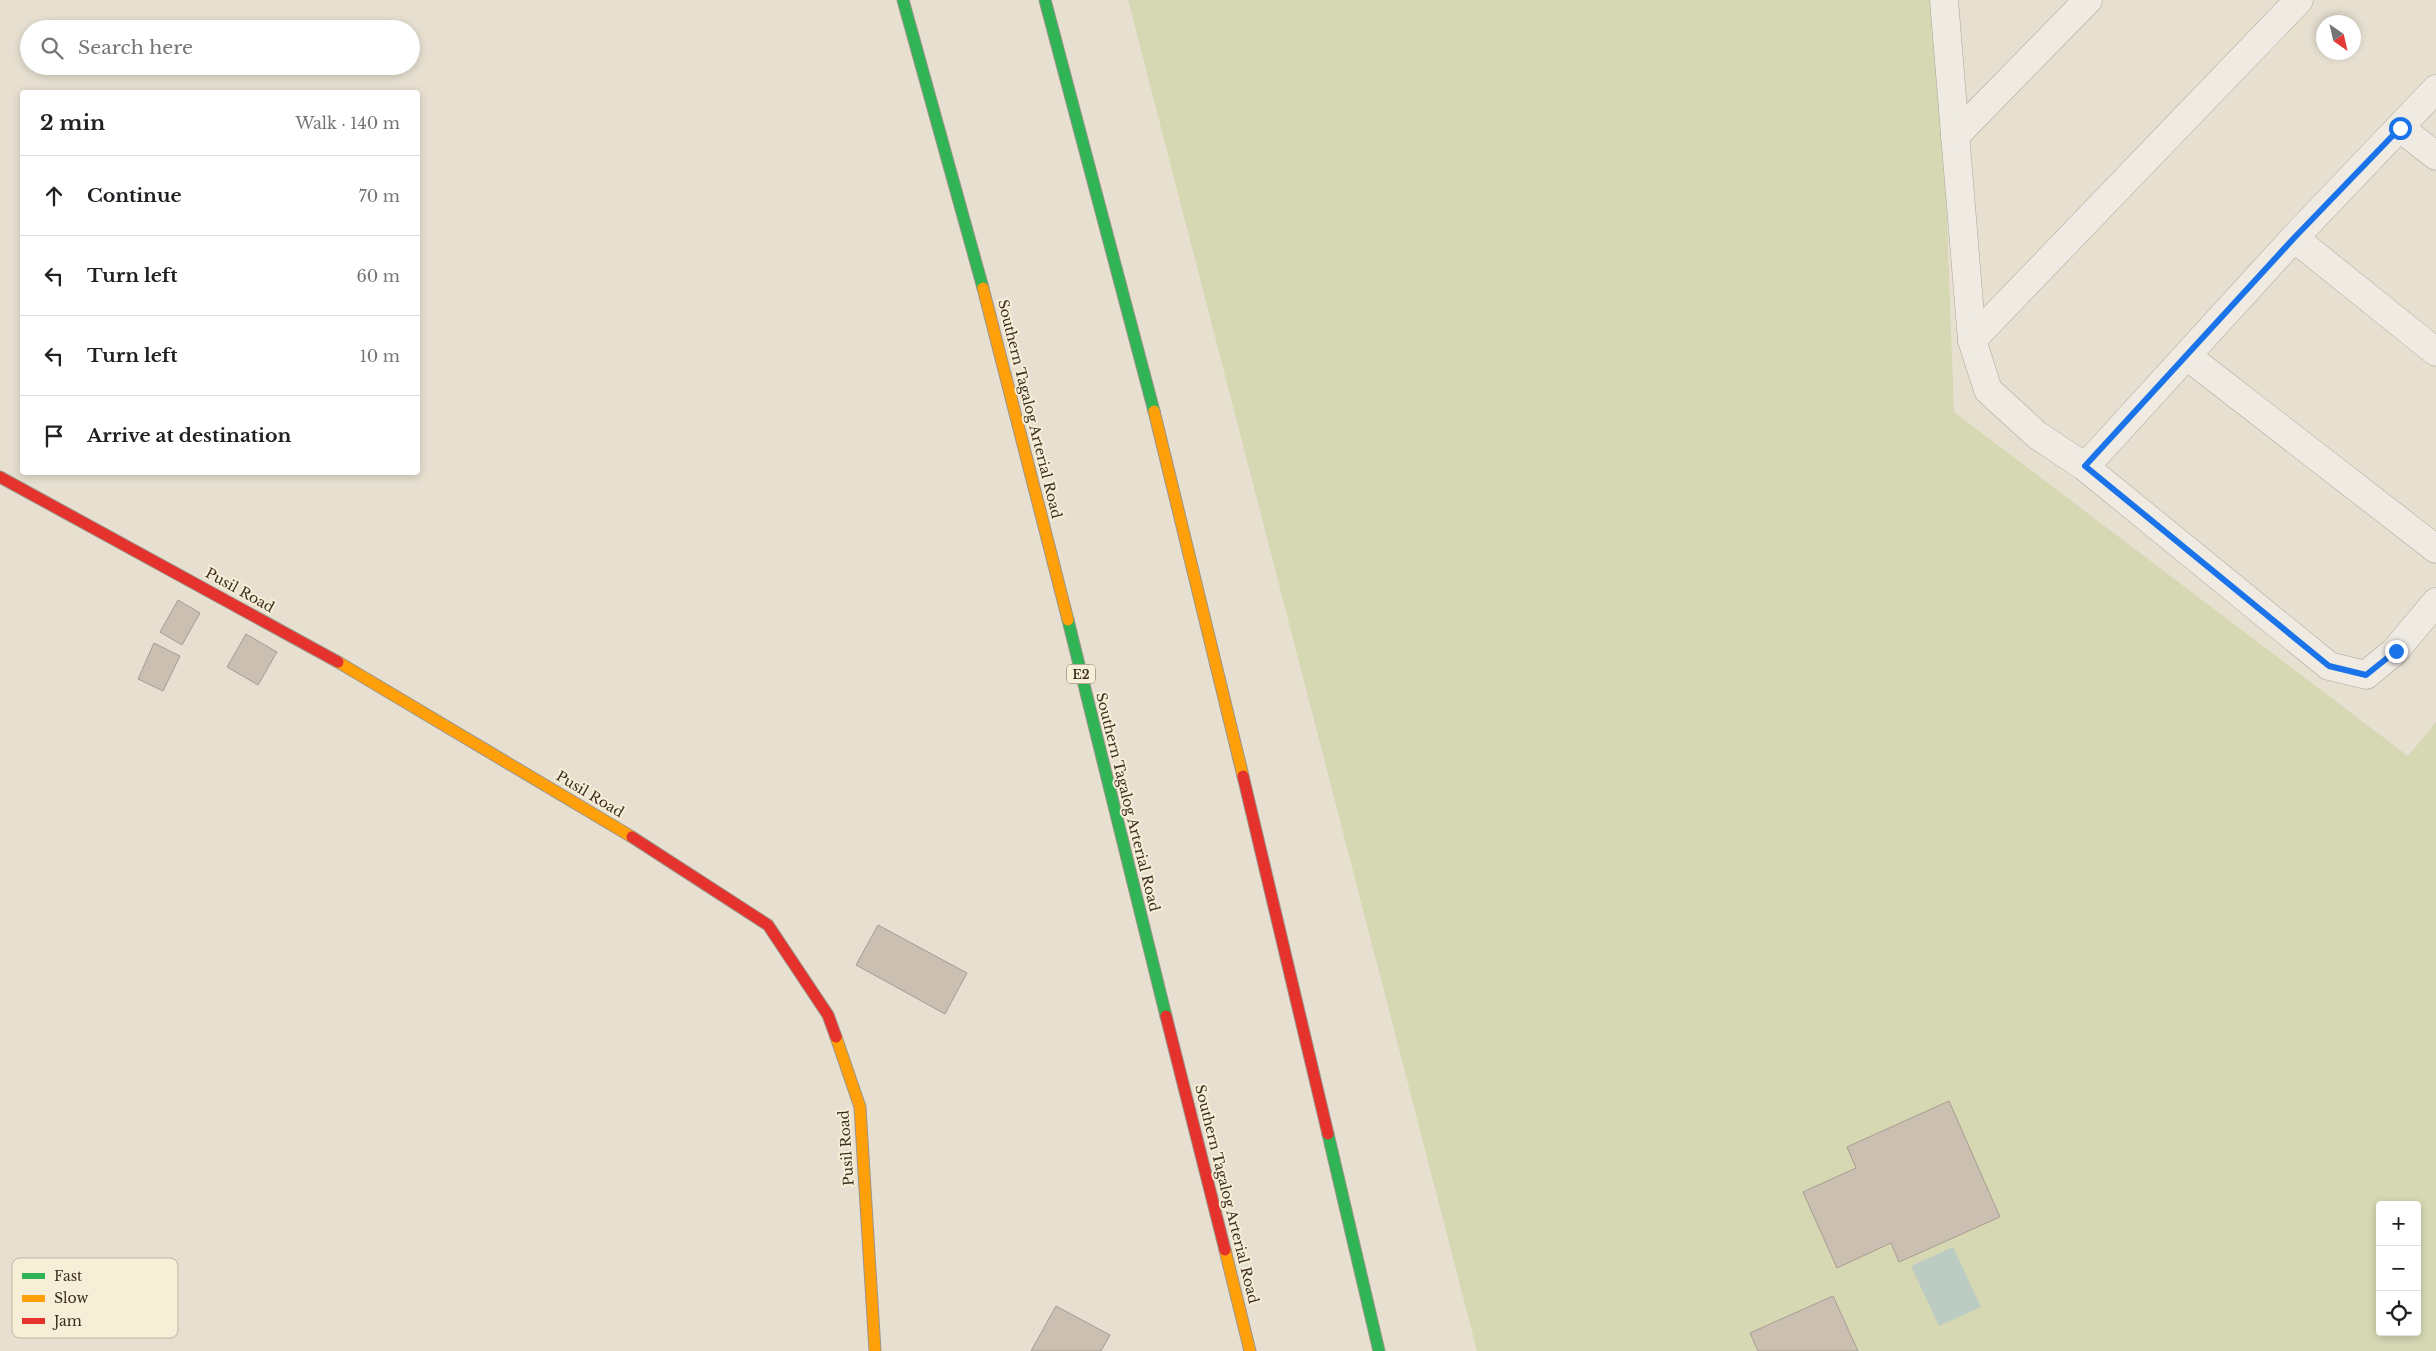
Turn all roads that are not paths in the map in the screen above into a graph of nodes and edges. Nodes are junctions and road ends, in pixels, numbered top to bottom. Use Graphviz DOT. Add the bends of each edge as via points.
graph roads {
  1 [pos="902,0"];
  2 [pos="1045,0"];
  3 [pos="1944,0"];
  4 [pos="2088,0"];
  5 [pos="2299,0"];
  6 [pos="2436,89"];
  7 [pos="2400,128"];
  8 [pos="1955,136"];
  9 [pos="2436,156"];
  10 [pos="2294,238"];
  11 [pos="1972,340"];
  12 [pos="2436,352"];
  13 [pos="2187,356"];
  14 [pos="2085,466"];
  15 [pos="0,477"];
  16 [pos="2436,549"];
  17 [pos="2436,602"];
  18 [pos="875,1351"];
  19 [pos="1250,1351"];
  20 [pos="1379,1351"];
  1 -- 19 [label="main road, Southern Tagalog Arterial Road / E2" via="1003,361"];
  2 -- 20 [label="main road" via="1155,410"];
  3 -- 8 [label="street"];
  4 -- 8 [label="street"];
  5 -- 11 [label="street"];
  6 -- 7 [label="street"];
  7 -- 9 [label="street"];
  7 -- 10 [label="street"];
  8 -- 11 [label="street"];
  10 -- 12 [label="street"];
  10 -- 13 [label="street"];
  11 -- 14 [label="street" via="1988,390 2038,435"];
  13 -- 14 [label="street"];
  13 -- 16 [label="street"];
  14 -- 17 [label="street" via="2329,666 2366,675 2396,651"];
  15 -- 18 [label="main road, Pusil Road" via="320,651 664,856 768,925 828,1015 860,1107"];
}
